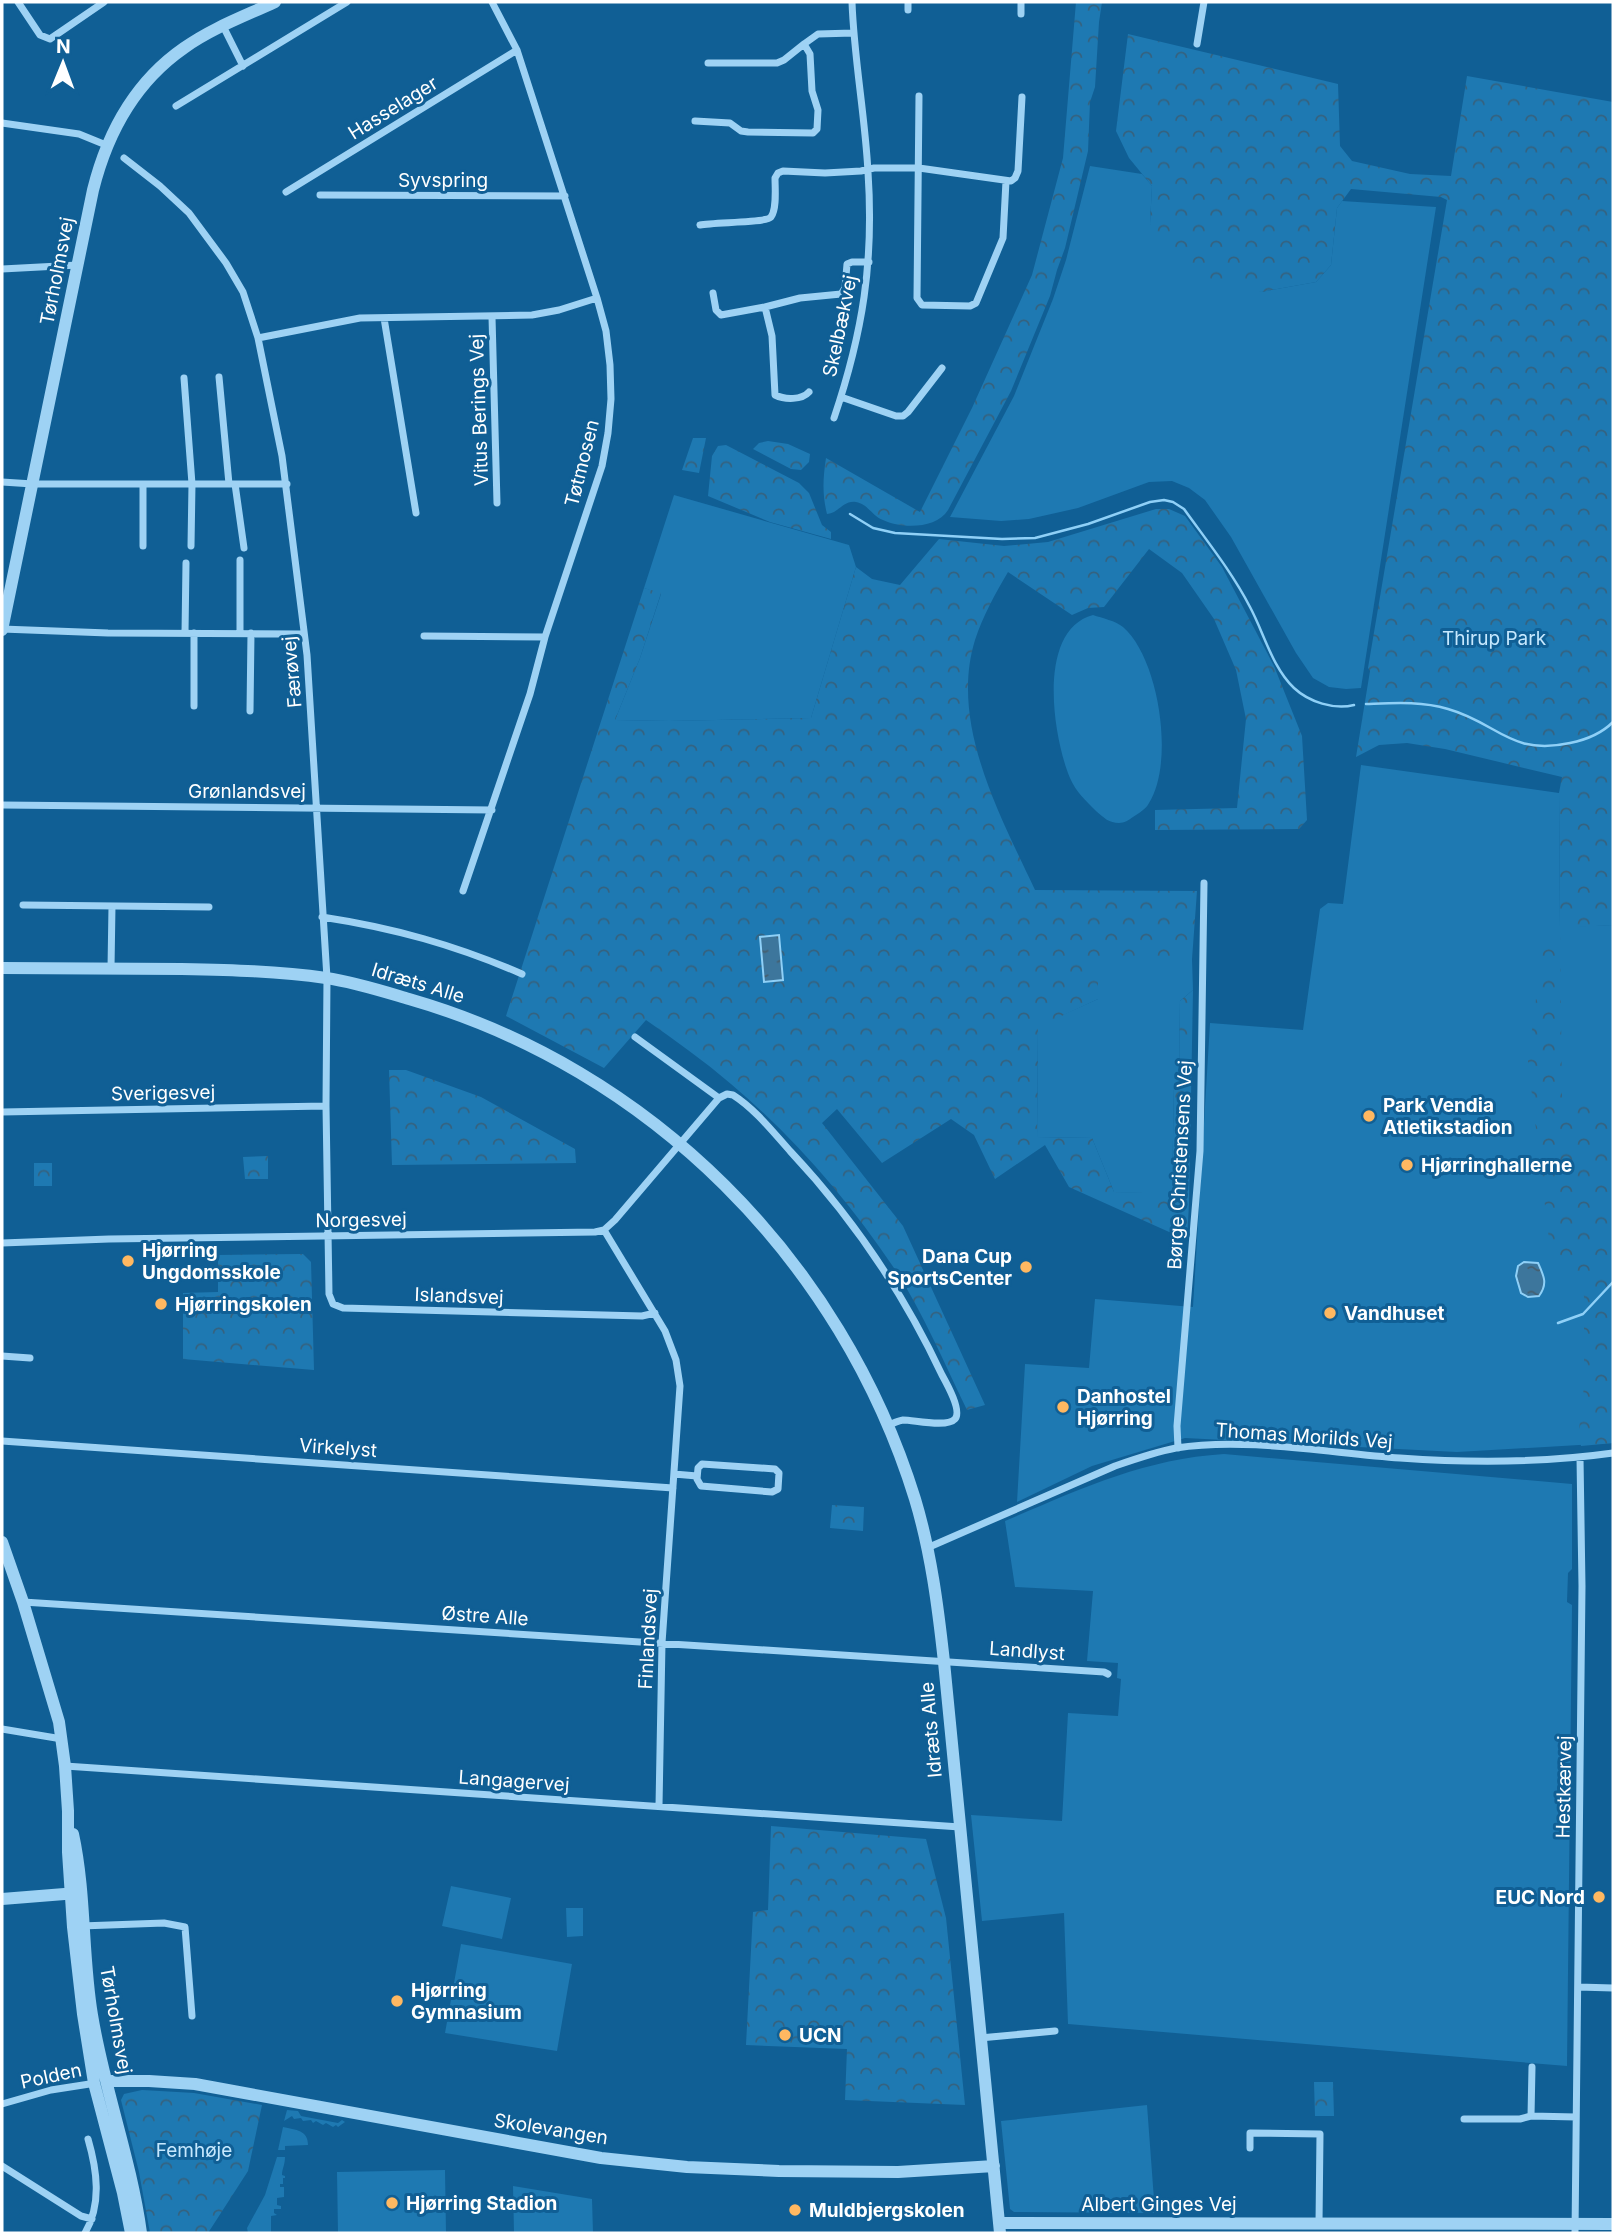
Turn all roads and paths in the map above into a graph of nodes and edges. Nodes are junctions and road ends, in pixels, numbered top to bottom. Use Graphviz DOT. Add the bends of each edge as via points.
graph roads {
  1 [pos="18,2"];
  2 [pos="104,2"];
  3 [pos="275,2"];
  4 [pos="347,2"];
  5 [pos="492,2"];
  6 [pos="852,2"];
  7 [pos="1020,2"];
  8 [pos="1204,2"];
  9 [pos="1021,14"];
  10 [pos="223,26"];
  11 [pos="853,33"];
  12 [pos="804,44"];
  13 [pos="1197,44"];
  14 [pos="517,50"];
  15 [pos="708,63"];
  16 [pos="243,66"];
  17 [pos="919,96"];
  18 [pos="1022,96"];
  19 [pos="176,106"];
  20 [pos="695,121"];
  21 [pos="2,123"];
  22 [pos="106,145"];
  23 [pos="124,158"];
  24 [pos="919,168"];
  25 [pos="868,169"];
  26 [pos="1006,181"];
  27 [pos="286,192"];
  28 [pos="320,195"];
  29 [pos="565,196"];
  30 [pos="700,225"];
  31 [pos="869,262"];
  32 [pos="78,265"];
  33 [pos="2,269"];
  34 [pos="713,293"];
  35 [pos="597,298"];
  36 [pos="765,307"];
  37 [pos="492,317"];
  38 [pos="384,318"];
  39 [pos="258,338"];
  40 [pos="942,368"];
  41 [pos="219,377"];
  42 [pos="184,378"];
  43 [pos="810,392"];
  44 [pos="841,397"];
  45 [pos="834,418"];
  46 [pos="2,482"];
  47 [pos="33,484"];
  48 [pos="143,484"];
  49 [pos="192,484"];
  50 [pos="232,484"];
  51 [pos="287,484"];
  52 [pos="497,503"];
  53 [pos="416,513"];
  54 [pos="143,546"];
  55 [pos="191,546"];
  56 [pos="244,548"];
  57 [pos="240,560"];
  58 [pos="186,563"];
  59 [pos="7,583"];
  60 [pos="2,630"];
  61 [pos="240,632"];
  62 [pos="185,633"];
  63 [pos="194,633"];
  64 [pos="251,633"];
  65 [pos="304,634"];
  66 [pos="424,636"];
  67 [pos="545,636"];
  68 [pos="194,706"];
  69 [pos="250,711"];
  70 [pos="2,805"];
  71 [pos="316,807"];
  72 [pos="492,810"];
  73 [pos="1204,883"];
  74 [pos="463,891"];
  75 [pos="23,905"];
  76 [pos="112,906"];
  77 [pos="209,907"];
  78 [pos="322,917"];
  79 [pos="2,968"];
  80 [pos="111,968"];
  81 [pos="522,974"];
  82 [pos="327,978"];
  83 [pos="635,1037"];
  84 [pos="719,1098"];
  85 [pos="326,1106"];
  86 [pos="2,1112"];
  87 [pos="680,1143"];
  88 [pos="604,1230"];
  89 [pos="328,1236"];
  90 [pos="2,1243"];
  91 [pos="655,1313"];
  92 [pos="2,1356"];
  93 [pos="30,1358"];
  94 [pos="888,1426"];
  95 [pos="2,1441"];
  96 [pos="1178,1448"];
  97 [pos="1613,1453"];
  98 [pos="1580,1458"];
  99 [pos="674,1474"];
  100 [pos="697,1476"];
  101 [pos="673,1488"];
  102 [pos="2,1542"];
  103 [pos="928,1548"];
  104 [pos="23,1602"];
  105 [pos="663,1643"];
  106 [pos="944,1662"];
  107 [pos="1108,1674"];
  108 [pos="2,1729"];
  109 [pos="62,1739"];
  110 [pos="65,1766"];
  111 [pos="659,1806"];
  112 [pos="960,1827"];
  113 [pos="76,1893"];
  114 [pos="2,1899"];
  115 [pos="78,1927"];
  116 [pos="1578,1987"];
  117 [pos="1613,1988"];
  118 [pos="192,2016"];
  119 [pos="1055,2031"];
  120 [pos="980,2038"];
  121 [pos="1532,2067"];
  122 [pos="100,2082"];
  123 [pos="2,2104"];
  124 [pos="1531,2116"];
  125 [pos="1576,2117"];
  126 [pos="1464,2119"];
  127 [pos="88,2139"];
  128 [pos="1250,2148"];
  129 [pos="994,2165"];
  130 [pos="2,2166"];
  131 [pos="92,2220"];
  132 [pos="1319,2223"];
  133 [pos="1613,2224"];
  134 [pos="1000,2228"];
  135 [pos="1290,2228"];
  136 [pos="1575,2228"];
  137 [pos="85,2233"];
  138 [pos="131,2233"];
  139 [pos="141,2233"];
  1 -- 2 [label="street" via="40,35 50,39"];
  3 -- 10 [label="street, Tørholmsvej"];
  4 -- 16 [label="street"];
  5 -- 14 [label="street, Tøtmosen"];
  6 -- 11 [label="street, Skelbækvej"];
  7 -- 9 [label="street"];
  8 -- 13 [label="street"];
  10 -- 16 [label="street"];
  10 -- 22 [label="street, Tørholmsvej" via="183,48 159,68 131,102"];
  11 -- 12 [label="street" via="818,34"];
  11 -- 25 [label="street, Skelbækvej"];
  12 -- 15 [label="street" via="777,63"];
  12 -- 20 [label="street" via="811,58 816,132 748,132 730,123"];
  14 -- 27 [label="street, Hasselager"];
  14 -- 29 [label="street, Tøtmosen"];
  16 -- 19 [label="street"];
  17 -- 24 [label="street"];
  18 -- 26 [label="street" via="1018,171"];
  21 -- 22 [label="street" via="79,134"];
  22 -- 32 [label="street, Tørholmsvej"];
  23 -- 39 [label="street, Færøvej" via="189,213 208,237 243,292"];
  24 -- 25 [label="street"];
  24 -- 26 [label="street"];
  24 -- 26 [label="street" via="917,298 925,305 970,306 977,302 1003,238"];
  25 -- 30 [label="street" via="780,172 775,178 770,218"];
  25 -- 31 [label="street, Skelbækvej"];
  28 -- 29 [label="street, Syvspring"];
  29 -- 35 [label="street, Tøtmosen"];
  31 -- 36 [label="street, Skelbækvej" via="847,264 841,294"];
  31 -- 44 [label="street, Skelbækvej" via="858,337"];
  32 -- 33 [label="street"];
  32 -- 47 [label="street, Tørholmsvej"];
  34 -- 36 [label="street, Skelbækvej" via="721,315"];
  35 -- 37 [label="street" via="532,315"];
  35 -- 67 [label="street, Tøtmosen" via="610,365 608,433 602,466"];
  36 -- 43 [label="street, Skelbækvej" via="773,346 775,395 801,398"];
  37 -- 38 [label="street"];
  37 -- 52 [label="street, Vitus Berings Vej"];
  38 -- 39 [label="street" via="360,318"];
  38 -- 53 [label="street"];
  39 -- 51 [label="street, Færøvej"];
  40 -- 44 [label="street, Skelbækvej" via="903,416"];
  41 -- 50 [label="street"];
  42 -- 49 [label="street"];
  44 -- 45 [label="street, Skelbækvej"];
  46 -- 47 [label="street"];
  47 -- 48 [label="street"];
  47 -- 59 [label="street, Tørholmsvej"];
  48 -- 49 [label="street"];
  48 -- 54 [label="street"];
  49 -- 50 [label="street"];
  49 -- 55 [label="street"];
  50 -- 51 [label="street"];
  50 -- 56 [label="street"];
  51 -- 65 [label="street, Færøvej"];
  57 -- 61 [label="street"];
  58 -- 62 [label="street"];
  59 -- 60 [label="street, Tørholmsvej"];
  60 -- 62 [label="street"];
  61 -- 63 [label="street"];
  61 -- 64 [label="street"];
  62 -- 63 [label="street"];
  63 -- 68 [label="street"];
  64 -- 65 [label="street"];
  64 -- 69 [label="street"];
  65 -- 71 [label="street, Færøvej"];
  66 -- 67 [label="street"];
  67 -- 72 [label="street, Tøtmosen"];
  70 -- 71 [label="street, Grønlandsvej"];
  71 -- 72 [label="street, Grønlandsvej"];
  71 -- 78 [label="street, Færøvej"];
  72 -- 74 [label="street, Tøtmosen"];
  73 -- 96 [label="street, Børge Christensens Vej" via="1200,1151"];
  75 -- 76 [label="street"];
  76 -- 77 [label="street"];
  76 -- 80 [label="street"];
  78 -- 81 [label="street" via="444,943"];
  78 -- 82 [label="street, Færøvej"];
  79 -- 80 [label="street, Idræts Alle"];
  80 -- 82 [label="street, Idræts Alle" via="236,970"];
  82 -- 85 [label="street, Færøvej"];
  82 -- 87 [label="street, Idræts Alle" via="439,1007 494,1028 593,1080"];
  83 -- 84 [label="street"];
  84 -- 87 [label="street"];
  84 -- 94 [label="street" via="727,1094 739,1099 842,1208 926,1340 955,1403 956,1418 945,1423 901,1420"];
  85 -- 86 [label="street, Sverigesvej"];
  85 -- 89 [label="street, Færøvej"];
  87 -- 88 [label="street"];
  87 -- 94 [label="street, Idræts Alle" via="783,1248 862,1367"];
  88 -- 89 [label="street, Norgesvej"];
  88 -- 91 [label="street, Finlandsvej"];
  89 -- 90 [label="street, Norgesvej"];
  89 -- 91 [label="street, Islandsvej" via="329,1294 332,1304 343,1308"];
  91 -- 99 [label="street, Finlandsvej" via="676,1360 680,1386"];
  92 -- 93 [label="street"];
  94 -- 103 [label="street, Idræts Alle"];
  95 -- 101 [label="street, Virkelyst"];
  96 -- 98 [label="street, Thomas Morilds Vej" via="1263,1447 1466,1462"];
  96 -- 103 [label="street, Thomas Morilds Vej" via="1115,1466"];
  97 -- 98 [label="street, Thomas Morilds Vej"];
  98 -- 116 [label="street, Hestkærvej"];
  99 -- 100 [label="street"];
  99 -- 101 [label="street, Finlandsvej"];
  100 -- 100 [label="street" via="702,1464 772,1468 779,1473 778,1489 772,1492 704,1487 698,1485"];
  101 -- 105 [label="street, Finlandsvej"];
  102 -- 104 [label="street, Tørholmsvej"];
  103 -- 106 [label="street, Idræts Alle"];
  104 -- 105 [label="street, Østre Alle"];
  104 -- 109 [label="street, Tørholmsvej"];
  105 -- 106 [label="street, Østre Alle"];
  105 -- 111 [label="street, Finlandsvej"];
  106 -- 107 [label="street, Landlyst"];
  106 -- 112 [label="street, Idræts Alle"];
  108 -- 109 [label="street"];
  109 -- 110 [label="street, Tørholmsvej"];
  110 -- 111 [label="street, Langagervej"];
  110 -- 113 [label="street, Tørholmsvej" via="76,1852"];
  111 -- 112 [label="street, Langagervej"];
  112 -- 120 [label="street, Idræts Alle"];
  113 -- 114 [label="street"];
  113 -- 115 [label="street, Tørholmsvej"];
  115 -- 118 [label="street" via="164,1923 186,1927"];
  115 -- 122 [label="street, Tørholmsvej"];
  116 -- 117 [label="street"];
  116 -- 125 [label="street, Hestkærvej"];
  119 -- 120 [label="street"];
  120 -- 129 [label="street, Idræts Alle"];
  121 -- 124 [label="street"];
  122 -- 123 [label="street, Polden"];
  122 -- 129 [label="street, Skolevangen" via="195,2084 557,2151 687,2167 865,2172"];
  122 -- 138 [label="street, Tørholmsvej"];
  122 -- 139 [label="street, Tørholmsvej" via="128,2164"];
  124 -- 125 [label="street"];
  124 -- 126 [label="street"];
  125 -- 136 [label="street, Hestkærvej"];
  127 -- 131 [label="street" via="97,2201"];
  128 -- 132 [label="street" via="1250,2133 1320,2134"];
  129 -- 134 [label="street, Idræts Alle"];
  130 -- 131 [label="street"];
  131 -- 137 [label="street"];
  132 -- 135 [label="street, Albert Ginges Vej"];
  132 -- 136 [label="street, Albert Ginges Vej"];
  133 -- 136 [label="street, Albert Ginges Vej"];
  134 -- 135 [label="street, Albert Ginges Vej"];
}
